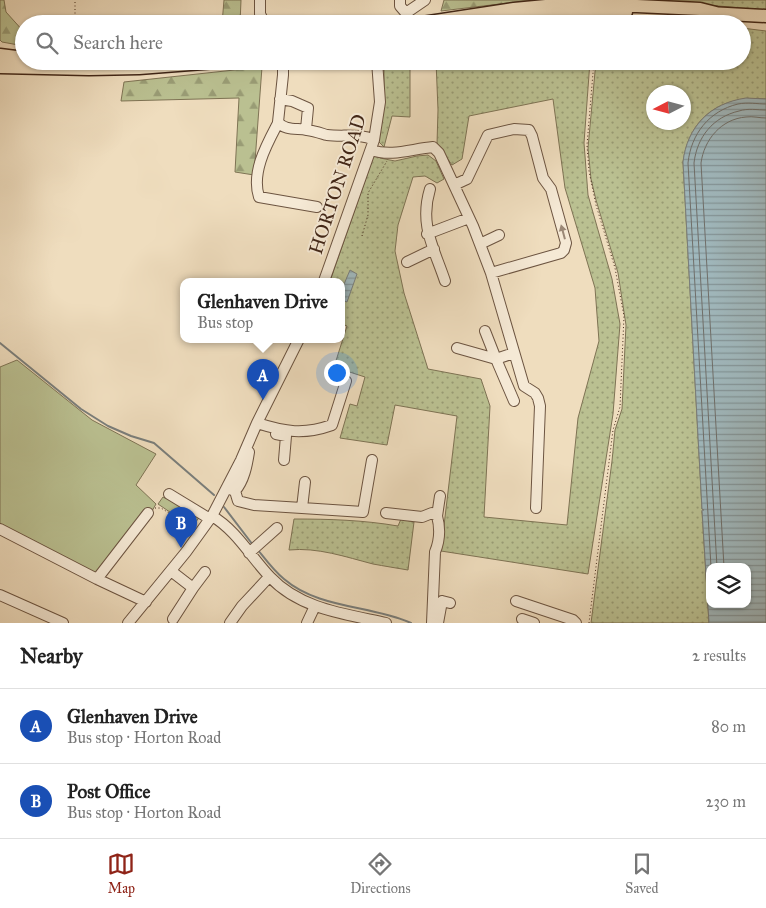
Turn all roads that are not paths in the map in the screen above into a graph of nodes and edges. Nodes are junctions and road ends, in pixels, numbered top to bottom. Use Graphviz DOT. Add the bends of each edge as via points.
graph roads {
  1 [pos="260,0"];
  2 [pos="400,0"];
  3 [pos="425,0"];
  4 [pos="514,4"];
  5 [pos="615,5"];
  6 [pos="260,15"];
  7 [pos="460,15"];
  8 [pos="549,15"];
  9 [pos="749,15"];
  10 [pos="751,15"];
  11 [pos="766,16"];
  12 [pos="0,55"];
  13 [pos="15,57"];
  14 [pos="0,67"];
  15 [pos="15,67"];
  16 [pos="282,70"];
  17 [pos="377,70"];
  18 [pos="280,99"];
  19 [pos="278,123"];
  20 [pos="306,129"];
  21 [pos="374,140"];
  22 [pos="370,150"];
  23 [pos="454,185"];
  24 [pos="430,189"];
  25 [pos="317,208"];
  26 [pos="469,218"];
  27 [pos="428,234"];
  28 [pos="499,235"];
  29 [pos="480,244"];
  30 [pos="434,249"];
  31 [pos="407,262"];
  32 [pos="491,273"];
  33 [pos="325,278"];
  34 [pos="445,281"];
  35 [pos="484,331"];
  36 [pos="296,343"];
  37 [pos="457,348"];
  38 [pos="514,353"];
  39 [pos="496,359"];
  40 [pos="346,381"];
  41 [pos="514,401"];
  42 [pos="256,426"];
  43 [pos="284,460"];
  44 [pos="372,460"];
  45 [pos="304,482"];
  46 [pos="231,490"];
  47 [pos="169,494"];
  48 [pos="440,496"];
  49 [pos="302,508"];
  50 [pos="536,508"];
  51 [pos="148,513"];
  52 [pos="386,513"];
  53 [pos="438,516"];
  54 [pos="211,517"];
  55 [pos="277,528"];
  56 [pos="0,529"];
  57 [pos="253,550"];
  58 [pos="171,571"];
  59 [pos="204,572"];
  60 [pos="269,577"];
  61 [pos="97,579"];
  62 [pos="193,588"];
  63 [pos="0,595"];
  64 [pos="516,601"];
  65 [pos="146,602"];
  66 [pos="450,603"];
  67 [pos="315,606"];
  68 [pos="173,619"];
  69 [pos="522,619"];
  70 [pos="63,623"];
  71 [pos="128,623"];
  72 [pos="230,623"];
  73 [pos="306,623"];
  74 [pos="386,623"];
  75 [pos="432,623"];
  76 [pos="438,623"];
  77 [pos="534,623"];
  78 [pos="576,623"];
  1 -- 6 [label="street"];
  2 -- 3 [label="street" via="400,6 406,13"];
  4 -- 5 [label="main road"];
  4 -- 7 [label="main road"];
  5 -- 8 [label="main road" via="602,14"];
  5 -- 9 [label="main road"];
  10 -- 11 [label="main road"];
  12 -- 13 [label="main road"];
  14 -- 15 [label="main road"];
  16 -- 18 [label="street"];
  17 -- 21 [label="street, HORTON ROAD" via="380,102"];
  18 -- 19 [label="street"];
  18 -- 20 [label="street" via="292,100 308,108"];
  19 -- 20 [label="street" via="292,129"];
  19 -- 25 [label="street" via="265,150 257,179 259,197"];
  20 -- 21 [label="street" via="327,135 364,136"];
  21 -- 22 [label="street, HORTON ROAD"];
  22 -- 23 [label="street" via="382,154 432,148 439,152"];
  22 -- 33 [label="street, HORTON ROAD"];
  23 -- 26 [label="street"];
  32 -- 23 [label="street, one-way" via="561,253 566,243 551,189 543,178 529,130 488,134 467,179"];
  24 -- 27 [label="street" via="426,202"];
  26 -- 27 [label="street"];
  26 -- 29 [label="street"];
  27 -- 30 [label="street"];
  28 -- 29 [label="street"];
  29 -- 32 [label="street"];
  30 -- 31 [label="street"];
  30 -- 34 [label="street"];
  32 -- 38 [label="street"];
  35 -- 39 [label="street"];
  36 -- 42 [label="street"];
  37 -- 39 [label="street"];
  38 -- 39 [label="street"];
  38 -- 50 [label="street" via="524,386 535,393 540,406"];
  39 -- 41 [label="street"];
  40 -- 42 [label="street" via="332,425 316,431 292,432"];
  42 -- 43 [label="street" via="286,436"];
  42 -- 46 [label="street"];
  44 -- 49 [label="street" via="363,512"];
  45 -- 49 [label="street"];
  46 -- 49 [label="street" via="238,501"];
  46 -- 54 [label="street"];
  47 -- 54 [label="street"];
  48 -- 53 [label="street"];
  51 -- 61 [label="street"];
  52 -- 53 [label="street" via="422,518 432,513"];
  53 -- 75 [label="street" via="440,526"];
  54 -- 57 [label="street" via="227,526"];
  54 -- 58 [label="street"];
  55 -- 57 [label="street"];
  56 -- 61 [label="street"];
  57 -- 60 [label="street"];
  58 -- 62 [label="street"];
  58 -- 65 [label="street"];
  59 -- 62 [label="street"];
  60 -- 67 [label="street"];
  60 -- 72 [label="street"];
  61 -- 65 [label="street"];
  62 -- 68 [label="street"];
  63 -- 70 [label="street"];
  64 -- 78 [label="street"];
  65 -- 71 [label="street"];
  66 -- 76 [label="street" via="442,601"];
  67 -- 73 [label="street"];
  67 -- 74 [label="street"];
  69 -- 77 [label="street"];
}
